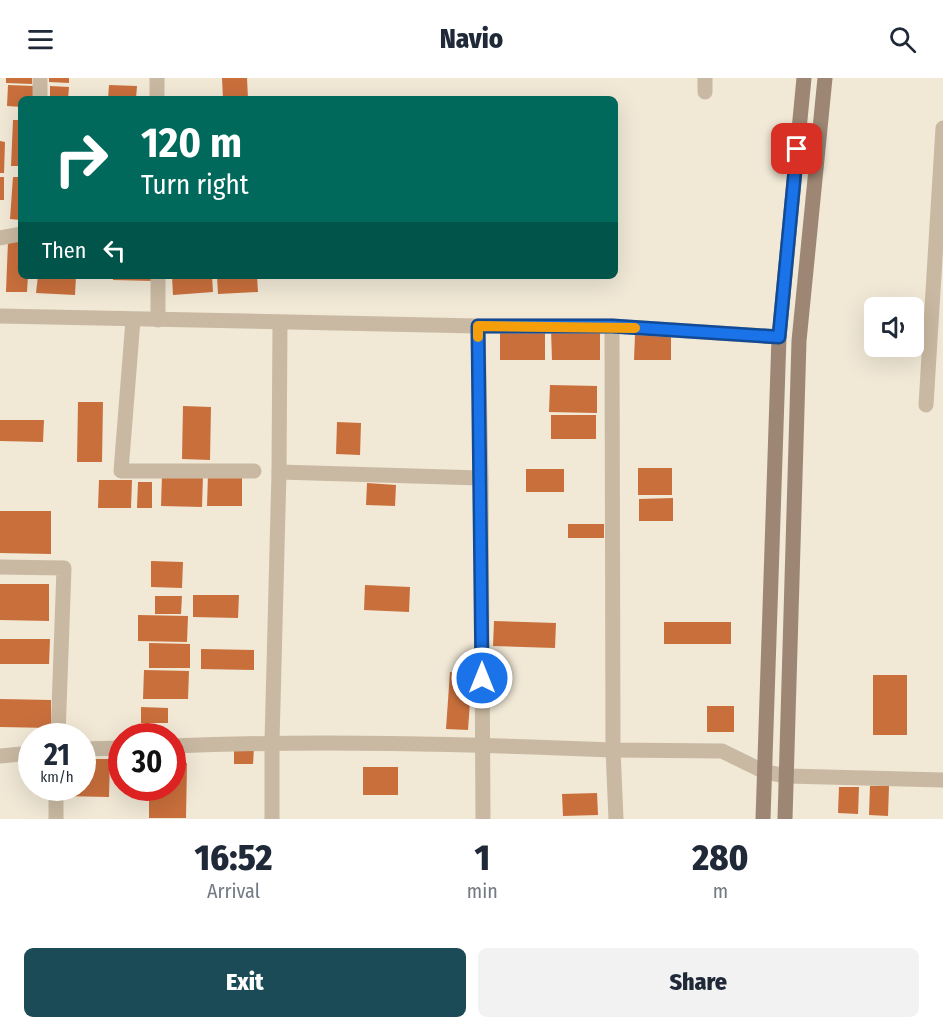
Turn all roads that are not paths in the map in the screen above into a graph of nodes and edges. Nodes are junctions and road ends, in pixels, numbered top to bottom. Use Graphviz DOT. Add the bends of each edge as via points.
graph roads {
  1 [pos="40,78"];
  2 [pos="157,78"];
  3 [pos="804,78"];
  4 [pos="825,78"];
  5 [pos="40,96"];
  6 [pos="157,96"];
  7 [pos="943,128"];
  8 [pos="18,235"];
  9 [pos="0,238"];
  10 [pos="158,279"];
  11 [pos="0,316"];
  12 [pos="133,320"];
  13 [pos="158,320"];
  14 [pos="280,323"];
  15 [pos="478,326"];
  16 [pos="612,326"];
  17 [pos="779,337"];
  18 [pos="926,405"];
  19 [pos="254,471"];
  20 [pos="279,472"];
  21 [pos="481,478"];
  22 [pos="0,567"];
  23 [pos="58,723"];
  24 [pos="272,742"];
  25 [pos="186,745"];
  26 [pos="482,745"];
  27 [pos="613,750"];
  28 [pos="18,754"];
  29 [pos="0,756"];
  30 [pos="765,772"];
  31 [pos="787,776"];
  32 [pos="943,780"];
  33 [pos="56,801"];
  34 [pos="56,819"];
  35 [pos="272,819"];
  36 [pos="483,819"];
  37 [pos="616,819"];
  38 [pos="763,819"];
  39 [pos="784,819"];
  1 -- 5 [label="street"];
  2 -- 6 [label="street"];
  3 -- 17 [label="street"];
  4 -- 31 [label="street" via="799,341"];
  7 -- 18 [label="street"];
  8 -- 9 [label="street"];
  10 -- 13 [label="street"];
  11 -- 12 [label="street"];
  12 -- 13 [label="street"];
  12 -- 19 [label="street" via="121,471"];
  13 -- 14 [label="street"];
  14 -- 15 [label="street"];
  14 -- 20 [label="street"];
  15 -- 16 [label="street"];
  15 -- 21 [label="street"];
  16 -- 17 [label="street"];
  16 -- 27 [label="street"];
  17 -- 30 [label="street"];
  20 -- 21 [label="street"];
  20 -- 24 [label="street"];
  21 -- 26 [label="street"];
  22 -- 23 [label="street" via="64,568"];
  24 -- 25 [label="street"];
  24 -- 26 [label="street"];
  24 -- 35 [label="street"];
  26 -- 27 [label="street"];
  26 -- 36 [label="street"];
  27 -- 30 [label="street" via="722,751"];
  27 -- 37 [label="street"];
  28 -- 29 [label="street"];
  30 -- 31 [label="street"];
  30 -- 38 [label="street"];
  31 -- 32 [label="street"];
  31 -- 39 [label="street"];
  33 -- 34 [label="street"];
}
